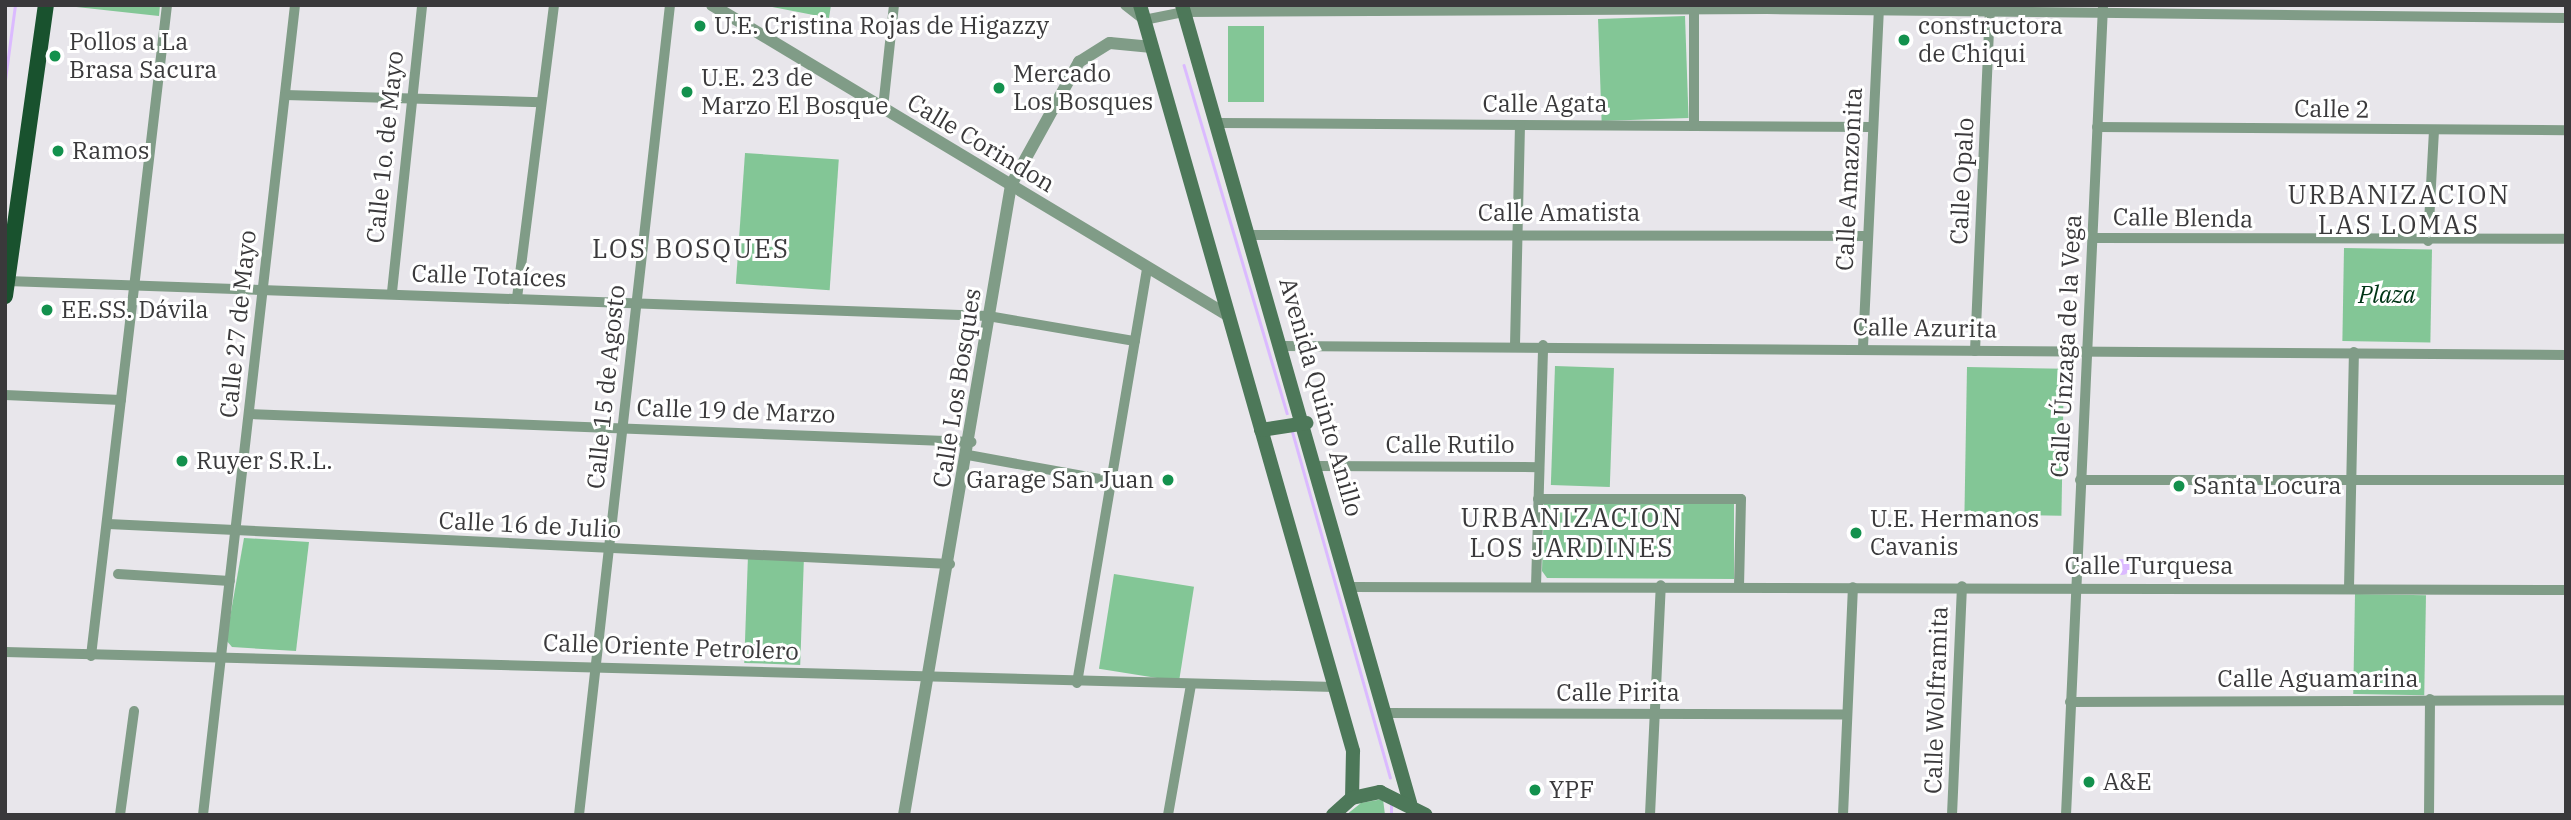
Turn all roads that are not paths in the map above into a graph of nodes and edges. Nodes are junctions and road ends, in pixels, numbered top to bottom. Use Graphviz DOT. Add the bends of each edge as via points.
graph roads {
  1 [pos="46,5"];
  2 [pos="167,5"];
  3 [pos="295,5"];
  4 [pos="422,5"];
  5 [pos="554,5"];
  6 [pos="670,5"];
  7 [pos="712,5"];
  8 [pos="894,5"];
  9 [pos="1125,5"];
  10 [pos="1140,5"];
  11 [pos="1767,7"];
  12 [pos="1521,8"];
  13 [pos="1183,9"];
  14 [pos="1695,9"];
  15 [pos="2103,10"];
  16 [pos="1879,12"];
  17 [pos="1990,13"];
  18 [pos="2566,18"];
  19 [pos="1144,20"];
  20 [pos="1152,47"];
  21 [pos="285,94"];
  22 [pos="410,98"];
  23 [pos="541,102"];
  24 [pos="883,108"];
  25 [pos="1217,123"];
  26 [pos="1520,125"];
  27 [pos="1694,125"];
  28 [pos="1872,127"];
  29 [pos="2097,127"];
  30 [pos="2566,130"];
  31 [pos="2434,131"];
  32 [pos="1011,185"];
  33 [pos="1521,234"];
  34 [pos="1250,235"];
  35 [pos="1868,236"];
  36 [pos="2093,237"];
  37 [pos="2566,239"];
  38 [pos="2428,241"];
  39 [pos="1147,267"];
  40 [pos="136,282"];
  41 [pos="263,287"];
  42 [pos="6,289"];
  43 [pos="392,292"];
  44 [pos="517,298"];
  45 [pos="636,303"];
  46 [pos="988,316"];
  47 [pos="1229,316"];
  48 [pos="1135,341"];
  49 [pos="1515,345"];
  50 [pos="1543,345"];
  51 [pos="1283,346"];
  52 [pos="1863,347"];
  53 [pos="2086,350"];
  54 [pos="1975,351"];
  55 [pos="2354,352"];
  56 [pos="2566,355"];
  57 [pos="5,395"];
  58 [pos="121,400"];
  59 [pos="248,414"];
  60 [pos="1306,423"];
  61 [pos="622,428"];
  62 [pos="1261,430"];
  63 [pos="969,449"];
  64 [pos="1318,466"];
  65 [pos="1539,467"];
  66 [pos="2080,480"];
  67 [pos="2351,480"];
  68 [pos="2566,480"];
  69 [pos="1111,481"];
  70 [pos="1538,499"];
  71 [pos="108,524"];
  72 [pos="235,531"];
  73 [pos="609,550"];
  74 [pos="950,564"];
  75 [pos="118,574"];
  76 [pos="230,581"];
  77 [pos="1739,584"];
  78 [pos="1661,585"];
  79 [pos="1536,586"];
  80 [pos="1962,586"];
  81 [pos="1353,587"];
  82 [pos="1853,587"];
  83 [pos="2074,587"];
  84 [pos="2349,588"];
  85 [pos="2566,590"];
  86 [pos="5,652"];
  87 [pos="91,656"];
  88 [pos="221,656"];
  89 [pos="596,664"];
  90 [pos="931,677"];
  91 [pos="1077,683"];
  92 [pos="1191,684"];
  93 [pos="1335,687"];
  94 [pos="2430,699"];
  95 [pos="2566,700"];
  96 [pos="2070,702"];
  97 [pos="134,711"];
  98 [pos="1388,713"];
  99 [pos="1654,714"];
  100 [pos="1847,715"];
  101 [pos="1352,798"];
  102 [pos="1410,803"];
  103 [pos="120,815"];
  104 [pos="203,815"];
  105 [pos="579,815"];
  106 [pos="904,815"];
  107 [pos="1168,815"];
  108 [pos="1333,815"];
  109 [pos="1426,815"];
  110 [pos="1650,815"];
  111 [pos="1843,815"];
  112 [pos="1952,815"];
  113 [pos="2066,815"];
  114 [pos="2429,815"];
  1 -- 42 [label="highway"];
  2 -- 40 [label="street"];
  3 -- 21 [label="street, Calle 27 de Mayo"];
  4 -- 22 [label="street, Calle 1o. de Mayo"];
  5 -- 23 [label="street"];
  6 -- 45 [label="street, Calle 15 de Agosto"];
  7 -- 24 [label="street, Calle Corindon"];
  8 -- 24 [label="street"];
  9 -- 19 [label="street"];
  10 -- 19 [label="main road"];
  11 -- 14 [label="street"];
  11 -- 16 [label="street"];
  12 -- 13 [label="street"];
  12 -- 14 [label="street"];
  13 -- 19 [label="street"];
  13 -- 25 [label="main road, Avenida Quinto Anillo"];
  14 -- 27 [label="street"];
  15 -- 17 [label="street"];
  15 -- 18 [label="street"];
  15 -- 29 [label="street, Calle Únzaga de la Vega"];
  16 -- 17 [label="street"];
  16 -- 28 [label="street, Calle Amazonita"];
  17 -- 54 [label="street, Calle Opalo"];
  19 -- 20 [label="main road"];
  20 -- 32 [label="street, Calle Los Bosques" via="1110,43 1079,62"];
  20 -- 47 [label="main road"];
  21 -- 22 [label="street"];
  21 -- 41 [label="street, Calle 27 de Mayo"];
  22 -- 23 [label="street"];
  22 -- 43 [label="street, Calle 1o. de Mayo"];
  23 -- 44 [label="street"];
  24 -- 32 [label="street, Calle Corindon"];
  25 -- 26 [label="street, Calle Agata"];
  25 -- 34 [label="main road, Avenida Quinto Anillo"];
  26 -- 27 [label="street, Calle Agata"];
  26 -- 33 [label="street"];
  27 -- 28 [label="street, Calle Agata"];
  28 -- 35 [label="street, Calle Amazonita"];
  29 -- 31 [label="street, Calle 2"];
  29 -- 36 [label="street, Calle Únzaga de la Vega"];
  30 -- 31 [label="street, Calle 2"];
  31 -- 38 [label="street"];
  32 -- 39 [label="street, Calle Corindon"];
  32 -- 46 [label="street, Calle Los Bosques"];
  33 -- 34 [label="street, Calle Amatista"];
  33 -- 35 [label="street, Calle Amatista"];
  33 -- 49 [label="street"];
  34 -- 51 [label="main road, Avenida Quinto Anillo"];
  35 -- 52 [label="street, Calle Amazonita"];
  36 -- 38 [label="street, Calle Blenda"];
  36 -- 53 [label="street, Calle Únzaga de la Vega"];
  37 -- 38 [label="street, Calle Blenda"];
  39 -- 47 [label="street, Calle Corindon"];
  39 -- 48 [label="street"];
  40 -- 41 [label="street, Calle Totaíces"];
  40 -- 42 [label="street, Calle Totaíces"];
  40 -- 58 [label="street"];
  41 -- 43 [label="street, Calle Totaíces"];
  41 -- 59 [label="street, Calle 27 de Mayo"];
  43 -- 44 [label="street, Calle Totaíces"];
  44 -- 45 [label="street, Calle Totaíces"];
  45 -- 46 [label="street, Calle Totaíces"];
  45 -- 61 [label="street, Calle 15 de Agosto"];
  46 -- 48 [label="street, Calle Totaíces"];
  46 -- 63 [label="street, Calle Los Bosques"];
  47 -- 62 [label="main road"];
  48 -- 69 [label="street"];
  49 -- 50 [label="street, Calle Azurita"];
  49 -- 51 [label="street, Calle Azurita"];
  50 -- 52 [label="street, Calle Azurita"];
  50 -- 65 [label="street"];
  51 -- 60 [label="main road, Avenida Quinto Anillo"];
  52 -- 54 [label="street, Calle Azurita"];
  53 -- 54 [label="street, Calle Azurita"];
  53 -- 55 [label="street, Calle Azurita"];
  53 -- 66 [label="street, Calle Únzaga de la Vega"];
  55 -- 56 [label="street, Calle Azurita"];
  55 -- 67 [label="street"];
  57 -- 58 [label="street"];
  58 -- 71 [label="street"];
  59 -- 61 [label="street, Calle 19 de Marzo"];
  59 -- 72 [label="street, Calle 27 de Mayo"];
  60 -- 62 [label="main road"];
  60 -- 64 [label="main road, Avenida Quinto Anillo"];
  61 -- 63 [label="street, Calle 19 de Marzo"];
  61 -- 73 [label="street, Calle 15 de Agosto"];
  62 -- 93 [label="main road"];
  63 -- 69 [label="street, Calle 19 de Marzo"];
  63 -- 74 [label="street, Calle Los Bosques"];
  64 -- 65 [label="street, Calle Rutilo"];
  64 -- 81 [label="main road, Avenida Quinto Anillo"];
  65 -- 70 [label="street"];
  66 -- 67 [label="street"];
  66 -- 83 [label="street, Calle Únzaga de la Vega"];
  67 -- 68 [label="street"];
  67 -- 84 [label="street"];
  69 -- 91 [label="street"];
  70 -- 77 [label="street" via="1741,499"];
  70 -- 79 [label="street"];
  71 -- 72 [label="street, Calle 16 de Julio"];
  71 -- 87 [label="street"];
  72 -- 73 [label="street, Calle 16 de Julio"];
  72 -- 76 [label="street, Calle 27 de Mayo"];
  73 -- 74 [label="street, Calle 16 de Julio"];
  73 -- 89 [label="street, Calle 15 de Agosto"];
  74 -- 90 [label="street, Calle Los Bosques"];
  75 -- 76 [label="street"];
  76 -- 88 [label="street, Calle 27 de Mayo"];
  77 -- 78 [label="street, Calle Turquesa"];
  77 -- 82 [label="street, Calle Turquesa"];
  78 -- 79 [label="street, Calle Turquesa"];
  78 -- 99 [label="street"];
  79 -- 81 [label="street, Calle Turquesa"];
  80 -- 82 [label="street, Calle Turquesa"];
  80 -- 83 [label="street, Calle Turquesa"];
  80 -- 112 [label="street, Calle Wolframita"];
  81 -- 98 [label="main road, Avenida Quinto Anillo"];
  82 -- 100 [label="street"];
  83 -- 84 [label="street, Calle Turquesa"];
  83 -- 96 [label="street, Calle Únzaga de la Vega"];
  84 -- 85 [label="street, Calle Turquesa"];
  86 -- 87 [label="street, Calle Oriente Petrolero"];
  87 -- 88 [label="street, Calle Oriente Petrolero"];
  88 -- 89 [label="street, Calle Oriente Petrolero"];
  88 -- 104 [label="street, Calle 27 de Mayo"];
  89 -- 90 [label="street, Calle Oriente Petrolero"];
  89 -- 105 [label="street, Calle 15 de Agosto"];
  90 -- 91 [label="street, Calle Oriente Petrolero"];
  90 -- 106 [label="street, Calle Los Bosques"];
  91 -- 92 [label="street, Calle Oriente Petrolero"];
  92 -- 93 [label="street, Calle Oriente Petrolero"];
  92 -- 107 [label="street"];
  93 -- 101 [label="main road" via="1357,773"];
  94 -- 95 [label="street, Calle Aguamarina"];
  94 -- 96 [label="street, Calle Aguamarina"];
  94 -- 114 [label="street"];
  96 -- 113 [label="street, Calle Únzaga de la Vega"];
  97 -- 103 [label="street"];
  98 -- 99 [label="street, Calle Pirita"];
  98 -- 102 [label="main road, Avenida Quinto Anillo"];
  99 -- 100 [label="street, Calle Pirita"];
  99 -- 110 [label="street"];
  100 -- 111 [label="street"];
  101 -- 102 [label="main road" via="1380,792"];
  101 -- 108 [label="main road"];
  102 -- 109 [label="main road"];
}
